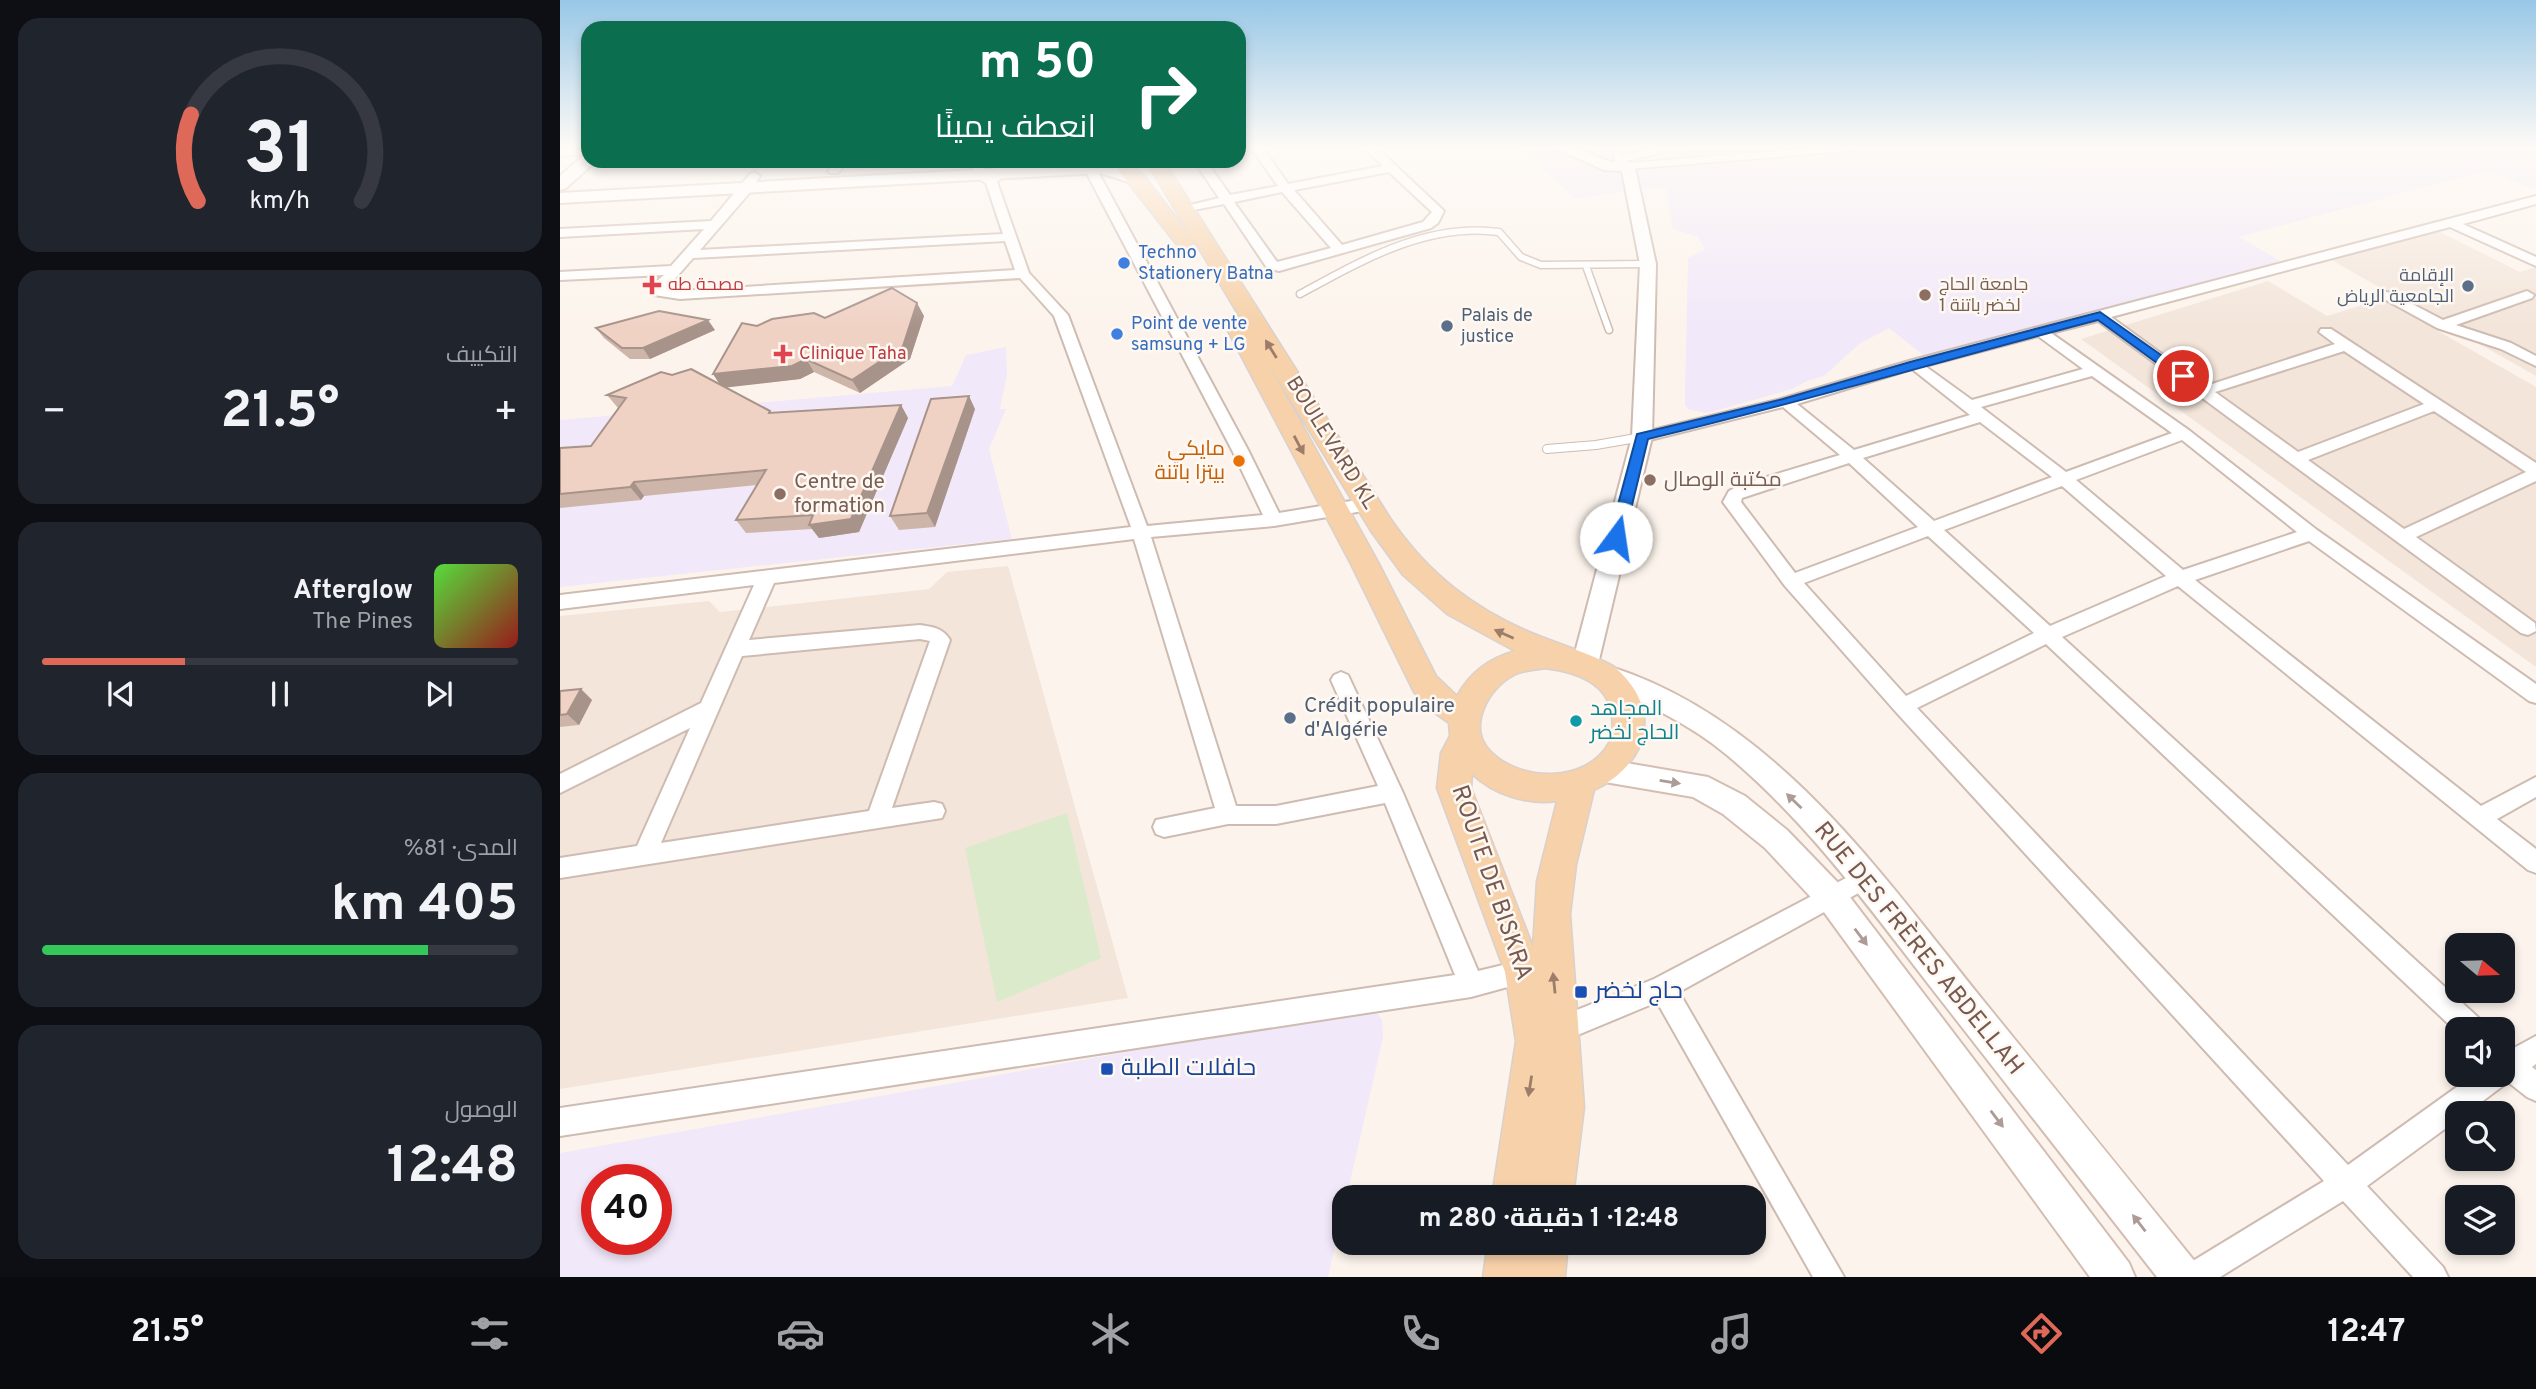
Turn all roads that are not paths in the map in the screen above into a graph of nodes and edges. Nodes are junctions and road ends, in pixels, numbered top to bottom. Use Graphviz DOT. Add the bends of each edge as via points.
graph roads {
  1 [pos="729,208"];
  2 [pos="1003,208"];
  3 [pos="1142,208"];
  4 [pos="1158,208"];
  5 [pos="1184,208"];
  6 [pos="1233,208"];
  7 [pos="1306,208"];
  8 [pos="1434,208"];
  9 [pos="1634,208"];
  10 [pos="2510,208"];
  11 [pos="2451,223"];
  12 [pos="715,225"];
  13 [pos="560,233"];
  14 [pos="1011,237"];
  15 [pos="1339,250"];
  16 [pos="691,254"];
  17 [pos="2536,262"];
  18 [pos="1647,264"];
  19 [pos="1586,266"];
  20 [pos="675,270"];
  21 [pos="1023,274"];
  22 [pos="560,276"];
  23 [pos="1300,294"];
  24 [pos="2527,295"];
  25 [pos="2386,296"];
  26 [pos="2100,316"];
  27 [pos="2442,325"];
  28 [pos="1609,330"];
  29 [pos="2041,332"];
  30 [pos="2326,332"];
  31 [pos="2347,345"];
  32 [pos="2536,362"];
  33 [pos="1914,364"];
  34 [pos="2096,370"];
  35 [pos="2204,391"];
  36 [pos="1786,402"];
  37 [pos="2435,405"];
  38 [pos="1976,411"];
  39 [pos="2184,434"];
  40 [pos="1642,437"];
  41 [pos="1547,449"];
  42 [pos="1850,455"];
  43 [pos="2298,458"];
  44 [pos="2536,473"];
  45 [pos="2063,478"];
  46 [pos="1370,504"];
  47 [pos="1335,511"];
  48 [pos="1274,520"];
  49 [pos="1932,530"];
  50 [pos="1141,532"];
  51 [pos="2311,534"];
  52 [pos="2402,537"];
  53 [pos="767,577"];
  54 [pos="2180,578"];
  55 [pos="1791,581"];
  56 [pos="560,602"];
  57 [pos="2528,628"];
  58 [pos="2048,635"];
  59 [pos="735,649"];
  60 [pos="1587,666"];
  61 [pos="1341,680"];
  62 [pos="2536,695"];
  63 [pos="1903,706"];
  64 [pos="708,709"];
  65 [pos="1465,727"];
  66 [pos="1591,777"];
  67 [pos="560,784"];
  68 [pos="2536,786"];
  69 [pos="1392,793"];
  70 [pos="934,811"];
  71 [pos="1228,815"];
  72 [pos="2478,818"];
  73 [pos="877,820"];
  74 [pos="1164,827"];
  75 [pos="644,855"];
  76 [pos="2536,863"];
  77 [pos="560,868"];
  78 [pos="1865,878"];
  79 [pos="1832,898"];
  80 [pos="1524,972"];
  81 [pos="1471,985"];
  82 [pos="1662,988"];
  83 [pos="2459,1017"];
  84 [pos="1548,1035"];
  85 [pos="2536,1049"];
  86 [pos="2515,1061"];
  87 [pos="2515,1074"];
  88 [pos="2477,1087"];
  89 [pos="2536,1088"];
  90 [pos="560,1122"];
  91 [pos="2347,1183"];
  92 [pos="1517,1185"];
  93 [pos="1553,1185"];
  94 [pos="1509,1255"];
  95 [pos="1545,1255"];
  96 [pos="1506,1277"];
  97 [pos="1542,1277"];
  98 [pos="1829,1277"];
  99 [pos="2115,1277"];
  100 [pos="2182,1277"];
  101 [pos="2193,1277"];
  102 [pos="2433,1277"];
  1 -- 12 [label="street"];
  2 -- 14 [label="street"];
  3 -- 48 [label="street" via="1240,450"];
  4 -- 47 [label="main road, BOULEVARD KL, one-way" via="1206,269"];
  46 -- 5 [label="main road, BOULEVARD KL, one-way"];
  6 -- 15 [label="street" via="1274,266"];
  7 -- 15 [label="street"];
  8 -- 15 [label="street" via="1437,216 1427,225"];
  9 -- 18 [label="street"];
  10 -- 11 [label="street"];
  11 -- 17 [label="street"];
  11 -- 26 [label="street"];
  12 -- 13 [label="street"];
  12 -- 16 [label="street"];
  14 -- 16 [label="street"];
  14 -- 21 [label="street"];
  16 -- 20 [label="street"];
  18 -- 19 [label="lane"];
  18 -- 40 [label="street"];
  19 -- 23 [label="lane" via="1531,263 1499,232 1464,227 1374,255"];
  19 -- 28 [label="lane"];
  20 -- 21 [label="street" via="659,288 662,293"];
  20 -- 22 [label="street"];
  21 -- 50 [label="street" via="1061,315"];
  24 -- 27 [label="street"];
  25 -- 27 [label="street"];
  26 -- 29 [label="street"];
  26 -- 35 [label="street"];
  27 -- 32 [label="street" via="2506,346"];
  29 -- 33 [label="street"];
  29 -- 34 [label="street"];
  30 -- 31 [label="street"];
  31 -- 35 [label="street"];
  31 -- 37 [label="street"];
  33 -- 36 [label="street"];
  33 -- 38 [label="street"];
  34 -- 38 [label="street"];
  34 -- 39 [label="street"];
  35 -- 43 [label="street"];
  36 -- 40 [label="street"];
  36 -- 42 [label="street"];
  37 -- 43 [label="street"];
  37 -- 44 [label="street"];
  38 -- 42 [label="street"];
  38 -- 45 [label="street"];
  39 -- 45 [label="street"];
  39 -- 51 [label="street"];
  40 -- 41 [label="lane"];
  40 -- 60 [label="street"];
  42 -- 49 [label="street"];
  42 -- 55 [label="street" via="1735,495 1736,510"];
  43 -- 52 [label="street"];
  44 -- 52 [label="street"];
  45 -- 49 [label="street"];
  45 -- 54 [label="street"];
  46 -- 47 [label="street"];
  60 -- 46 [label="main road, BOULEVARD KL, one-way" via="1496,631 1459,608 1424,580"];
  47 -- 48 [label="street"];
  47 -- 65 [label="main road, BOULEVARD KL" via="1425,684"];
  48 -- 50 [label="street"];
  49 -- 55 [label="street"];
  49 -- 58 [label="street"];
  50 -- 53 [label="street"];
  50 -- 71 [label="street"];
  51 -- 54 [label="street"];
  51 -- 62 [label="street"];
  52 -- 57 [label="street"];
  53 -- 56 [label="street"];
  53 -- 59 [label="street"];
  54 -- 58 [label="street"];
  54 -- 72 [label="street"];
  55 -- 63 [label="street"];
  58 -- 63 [label="street"];
  58 -- 83 [label="street"];
  59 -- 64 [label="street"];
  59 -- 73 [label="street" via="920,632 936,635 940,640"];
  60 -- 65 [label="main road" via="1545,657 1500,668 1470,698"];
  60 -- 66 [label="main road" via="1622,695 1629,714 1628,735 1620,754"];
  78 -- 60 [label="main road, RUE DES FRÈRES ABDELLAH, one-way" via="1805,811 1738,747 1670,703"];
  61 -- 69 [label="street"];
  63 -- 91 [label="street"];
  64 -- 67 [label="street"];
  64 -- 75 [label="street"];
  65 -- 66 [label="main road" via="1477,759 1497,776 1522,786 1541,788"];
  65 -- 80 [label="main road, ROUTE DE BISKRA" via="1454,788"];
  66 -- 79 [label="main road, RUE DES FRÈRES ABDELLAH, one-way" via="1698,786 1734,805 1776,839"];
  84 -- 66 [label="main road, ROUTE DE BISKRA, one-way" via="1558,867"];
  68 -- 72 [label="street"];
  69 -- 71 [label="street" via="1276,815"];
  69 -- 81 [label="street"];
  70 -- 73 [label="street"];
  71 -- 74 [label="street"];
  72 -- 76 [label="street"];
  73 -- 75 [label="street"];
  75 -- 77 [label="street"];
  78 -- 79 [label="street"];
  100 -- 78 [label="main road, RUE DES FRÈRES ABDELLAH, one-way"];
  79 -- 82 [label="street"];
  79 -- 99 [label="main road, RUE DES FRÈRES ABDELLAH, one-way"];
  80 -- 81 [label="street"];
  80 -- 84 [label="main road, ROUTE DE BISKRA"];
  81 -- 90 [label="street"];
  82 -- 84 [label="street"];
  82 -- 98 [label="street"];
  84 -- 92 [label="main road, ROUTE DE BISKRA, one-way"];
  84 -- 93 [label="main road, ROUTE DE BISKRA" via="1563,1108"];
  85 -- 86 [label="street"];
  87 -- 89 [label="street"];
  88 -- 91 [label="street"];
  91 -- 101 [label="street"];
  91 -- 102 [label="street"];
  94 -- 96 [label="main road"];
  95 -- 97 [label="main road"];
}
